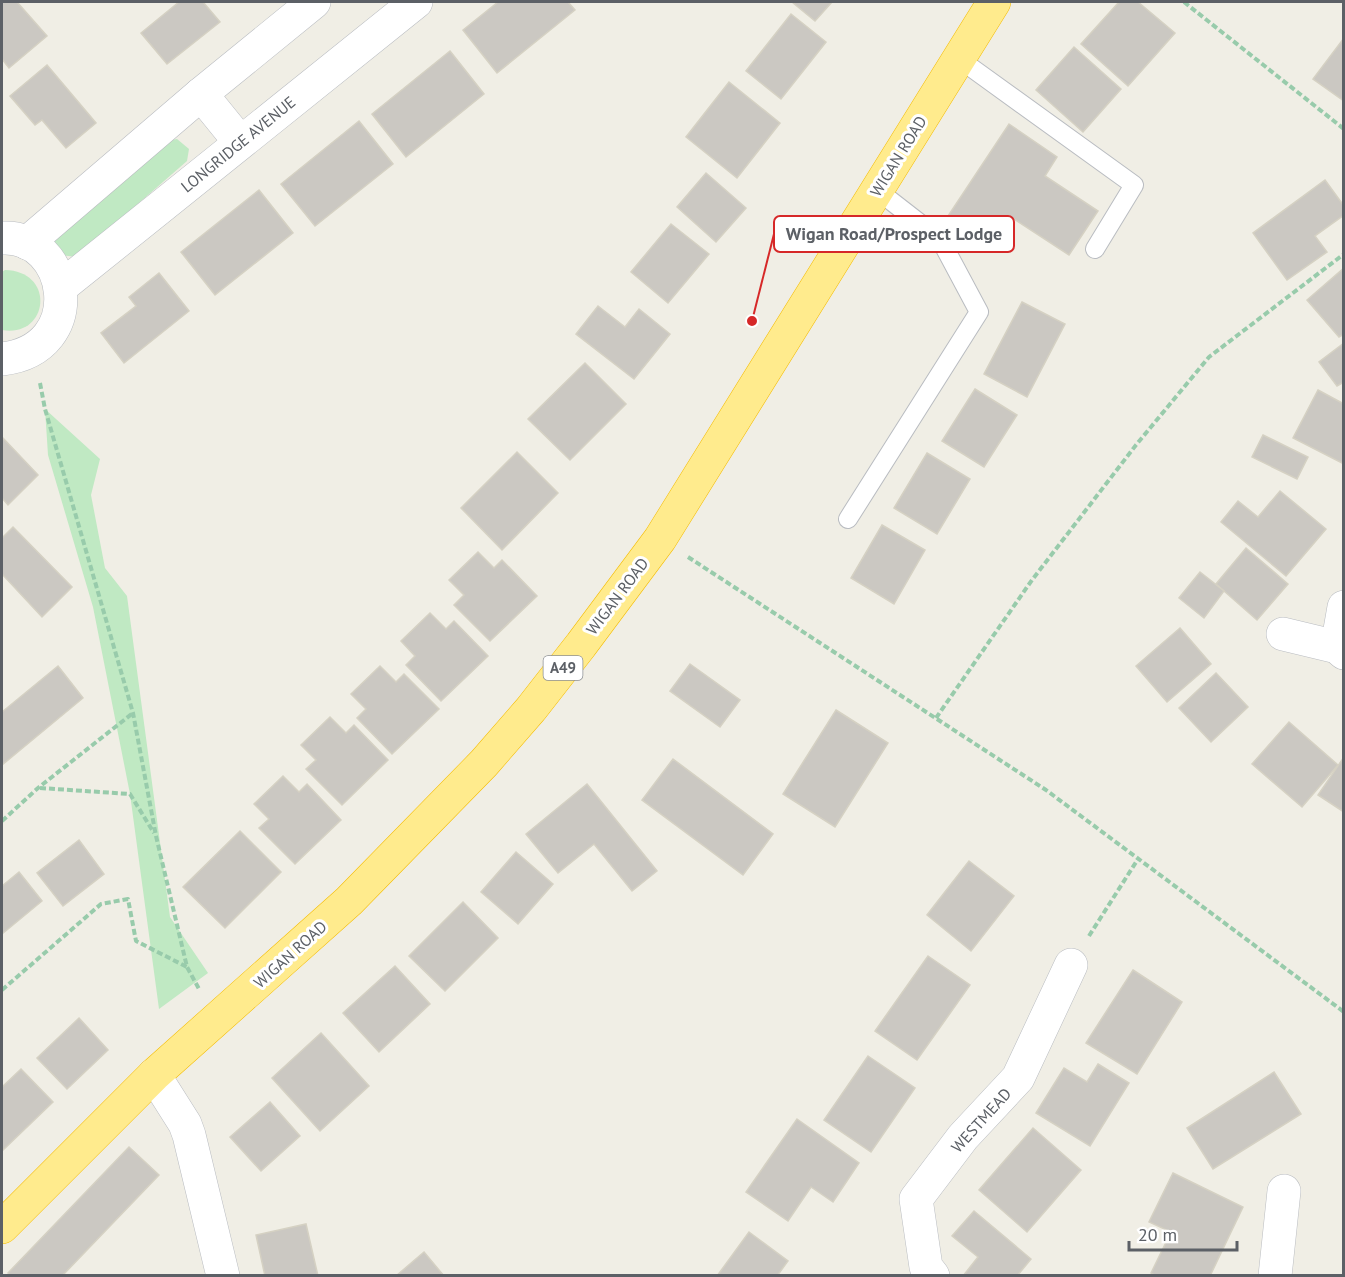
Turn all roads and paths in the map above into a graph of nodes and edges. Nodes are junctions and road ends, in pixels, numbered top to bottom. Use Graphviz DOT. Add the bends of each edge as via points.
graph roads {
  1 [pos="314,2"];
  2 [pos="415,2"];
  3 [pos="994,2"];
  4 [pos="1184,2"];
  5 [pos="958,58"];
  6 [pos="201,94"];
  7 [pos="1344,129"];
  8 [pos="240,142"];
  9 [pos="877,190"];
  10 [pos="14,240"];
  11 [pos="1095,249"];
  12 [pos="1344,254"];
  13 [pos="61,287"];
  14 [pos="34,350"];
  15 [pos="2,359"];
  16 [pos="848,519"];
  17 [pos="660,539"];
  18 [pos="1344,607"];
  19 [pos="1283,634"];
  20 [pos="1340,650"];
  21 [pos="133,713"];
  22 [pos="936,718"];
  23 [pos="38,788"];
  24 [pos="2,821"];
  25 [pos="156,836"];
  26 [pos="1138,859"];
  27 [pos="1071,965"];
  28 [pos="187,967"];
  29 [pos="2,990"];
  30 [pos="1344,1012"];
  31 [pos="216,1020"];
  32 [pos="154,1076"];
  33 [pos="1284,1191"];
  34 [pos="2,1227"];
  35 [pos="223,1275"];
  36 [pos="933,1275"];
  37 [pos="1275,1275"];
  1 -- 6 [label="street"];
  2 -- 8 [label="street, LONGRIDGE AVENUE"];
  3 -- 5 [label="highway, WIGAN ROAD / A49"];
  4 -- 7 [label="path"];
  5 -- 9 [label="highway, WIGAN ROAD / A49"];
  5 -- 11 [label="lane" via="1134,185"];
  6 -- 8 [label="street"];
  6 -- 10 [label="street"];
  8 -- 13 [label="street, LONGRIDGE AVENUE"];
  9 -- 16 [label="lane" via="940,239 979,312"];
  9 -- 17 [label="highway, WIGAN ROAD / A49"];
  10 -- 13 [label="street" via="43,254"];
  12 -- 22 [label="path" via="1209,357 1032,580"];
  13 -- 14 [label="street" via="62,305 57,322 48,338"];
  14 -- 15 [label="street"];
  14 -- 21 [label="path" via="45,409"];
  17 -- 22 [label="path"];
  17 -- 31 [label="highway, WIGAN ROAD / A49" via="531,709 484,763 349,901"];
  18 -- 20 [label="street"];
  19 -- 20 [label="street"];
  21 -- 23 [label="path"];
  21 -- 25 [label="path"];
  22 -- 26 [label="path" via="1046,790"];
  23 -- 24 [label="path"];
  23 -- 25 [label="path" via="130,794"];
  25 -- 28 [label="path"];
  26 -- 27 [label="path"];
  26 -- 30 [label="path"];
  27 -- 36 [label="street, WESTMEAD" via="1018,1078 963,1137 916,1199 926,1267"];
  28 -- 29 [label="path" via="136,941 128,899 101,904"];
  28 -- 31 [label="path"];
  31 -- 32 [label="highway, WIGAN ROAD / A49"];
  32 -- 34 [label="highway, WIGAN ROAD / A49"];
  32 -- 35 [label="street" via="187,1130"];
  33 -- 37 [label="street"];
}
